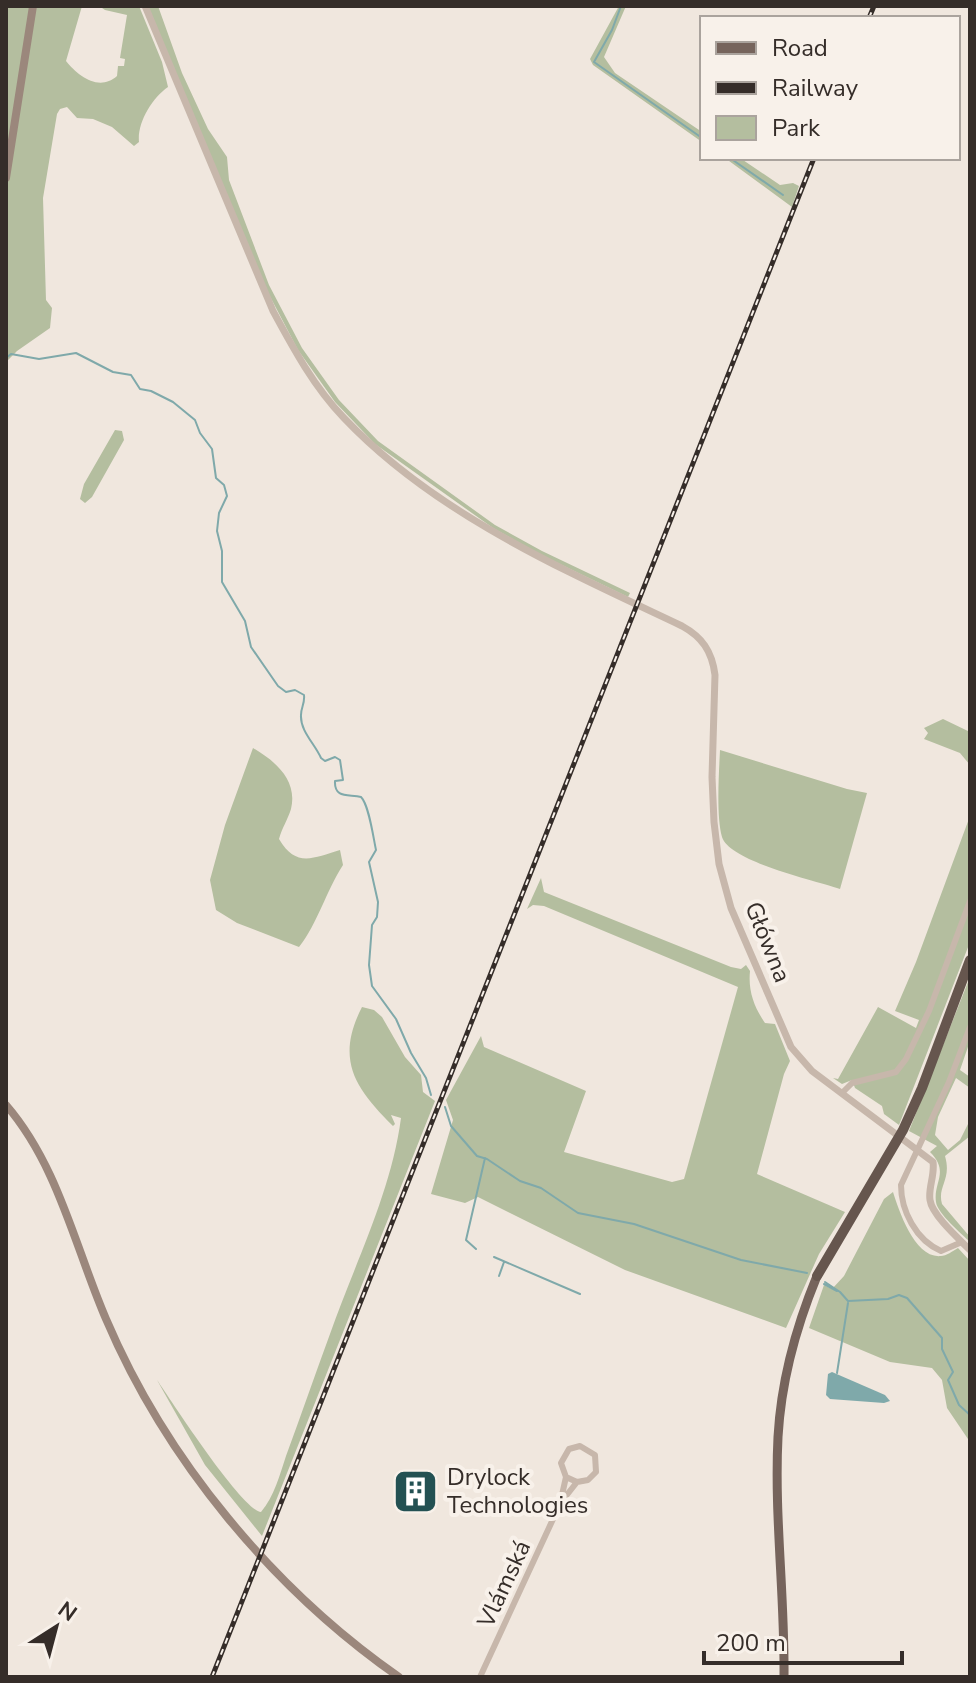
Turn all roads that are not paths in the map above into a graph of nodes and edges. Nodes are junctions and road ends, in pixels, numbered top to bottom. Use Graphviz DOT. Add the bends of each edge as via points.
graph roads {
  1 [pos="33,6"];
  2 [pos="145,6"];
  3 [pos="6,178"];
  4 [pos="970,901"];
  5 [pos="970,960"];
  6 [pos="970,1027"];
  7 [pos="842,1093"];
  8 [pos="6,1105"];
  9 [pos="962,1242"];
  10 [pos="970,1250"];
  11 [pos="817,1276"];
  12 [pos="566,1477"];
  13 [pos="577,1482"];
  14 [pos="560,1504"];
  15 [pos="399,1677"];
  16 [pos="480,1677"];
  17 [pos="784,1677"];
  1 -- 3 [label="main road"];
  2 -- 7 [label="street, Główna" via="273,311 342,416 375,448 469,516 695,633 710,653 715,675 714,822 731,908 796,1055"];
  4 -- 7 [label="street" via="906,1059 896,1072 852,1083"];
  5 -- 11 [label="highway" via="911,1115"];
  6 -- 9 [label="street" via="901,1185 906,1213 923,1239 941,1251"];
  7 -- 9 [label="street, Główna" via="933,1162 930,1202"];
  8 -- 15 [label="main road" via="49,1171 103,1311 181,1453 272,1566 325,1618"];
  9 -- 10 [label="street, Główna"];
  11 -- 17 [label="main road" via="791,1354 778,1435"];
  12 -- 13 [label="street"];
  12 -- 13 [label="street" via="563,1456 575,1447 586,1447 597,1466 593,1476"];
  12 -- 14 [label="street"];
  13 -- 14 [label="street"];
  14 -- 16 [label="street, Vlámská"];
}
